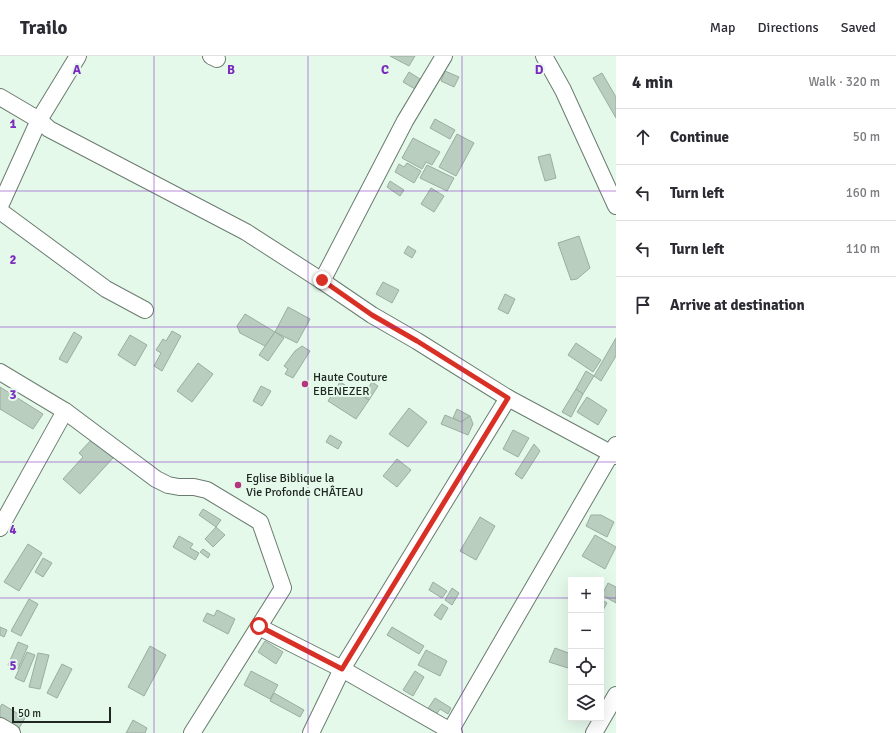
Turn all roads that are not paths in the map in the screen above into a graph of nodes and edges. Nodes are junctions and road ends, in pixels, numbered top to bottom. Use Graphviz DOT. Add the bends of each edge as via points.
graph roads {
  1 [pos="78,56"];
  2 [pos="444,56"];
  3 [pos="544,56"];
  4 [pos="0,97"];
  5 [pos="39,120"];
  6 [pos="0,206"];
  7 [pos="616,206"];
  8 [pos="0,211"];
  9 [pos="322,280"];
  10 [pos="145,310"];
  11 [pos="0,372"];
  12 [pos="508,398"];
  13 [pos="66,411"];
  14 [pos="615,452"];
  15 [pos="0,528"];
  16 [pos="259,626"];
  17 [pos="342,669"];
  18 [pos="616,695"];
  19 [pos="0,726"];
  20 [pos="451,732"];
  21 [pos="12,733"];
  22 [pos="192,733"];
  23 [pos="311,733"];
  24 [pos="594,733"];
  1 -- 5 [label="street"];
  2 -- 9 [label="street" via="405,121"];
  3 -- 7 [label="street" via="563,90"];
  4 -- 5 [label="street"];
  5 -- 6 [label="street"];
  5 -- 9 [label="street" via="49,129 246,232"];
  8 -- 10 [label="street" via="106,289"];
  9 -- 12 [label="street" via="372,315"];
  11 -- 13 [label="street"];
  12 -- 14 [label="street"];
  12 -- 17 [label="street"];
  13 -- 15 [label="street"];
  13 -- 16 [label="street" via="156,479 168,485 207,490 260,522 283,588"];
  14 -- 20 [label="street"];
  16 -- 17 [label="street"];
  16 -- 22 [label="street"];
  17 -- 20 [label="street"];
  17 -- 23 [label="street"];
  18 -- 24 [label="street"];
  19 -- 21 [label="street"];
}
